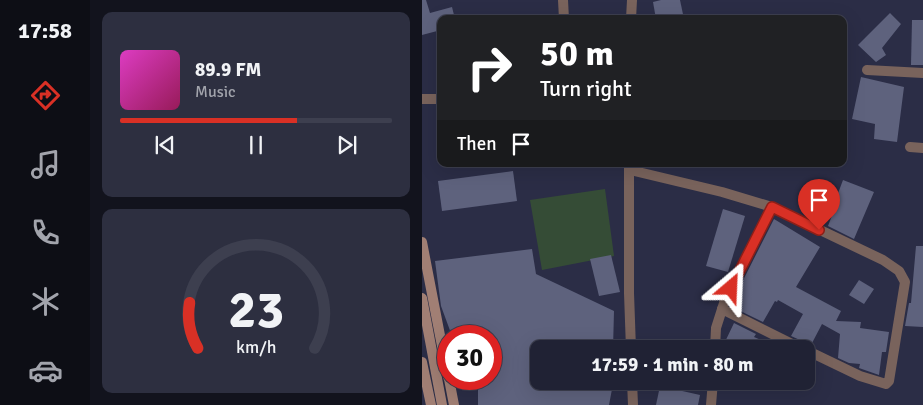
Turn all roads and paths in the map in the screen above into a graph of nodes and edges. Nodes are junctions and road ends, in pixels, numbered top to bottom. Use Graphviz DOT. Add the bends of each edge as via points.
graph roads {
  1 [pos="563,0"];
  2 [pos="632,0"];
  3 [pos="564,15"];
  4 [pos="631,15"];
  5 [pos="867,70"];
  6 [pos="922,73"];
  7 [pos="422,99"];
  8 [pos="437,99"];
  9 [pos="910,147"];
  10 [pos="922,148"];
  11 [pos="629,167"];
  12 [pos="772,207"];
  13 [pos="422,242"];
  14 [pos="422,298"];
  15 [pos="722,309"];
  16 [pos="438,325"];
  17 [pos="631,340"];
  18 [pos="715,340"];
  19 [pos="784,340"];
  20 [pos="815,354"];
  21 [pos="422,362"];
  22 [pos="451,390"];
  23 [pos="632,390"];
  24 [pos="712,390"];
  25 [pos="431,405"];
  26 [pos="442,405"];
  27 [pos="454,405"];
  28 [pos="633,405"];
  29 [pos="710,405"];
  1 -- 3 [label="street"];
  2 -- 4 [label="street"];
  5 -- 6 [label="street"];
  7 -- 8 [label="street"];
  9 -- 10 [label="street"];
  11 -- 12 [label="street"];
  11 -- 17 [label="street"];
  12 -- 15 [label="street"];
  12 -- 20 [label="street" via="883,260 899,271 905,282 890,381 886,384 860,376"];
  13 -- 16 [label="main road"];
  14 -- 26 [label="main road"];
  15 -- 18 [label="street"];
  15 -- 19 [label="street"];
  21 -- 25 [label="main road"];
  22 -- 27 [label="main road"];
  23 -- 28 [label="street"];
  24 -- 29 [label="street"];
}
